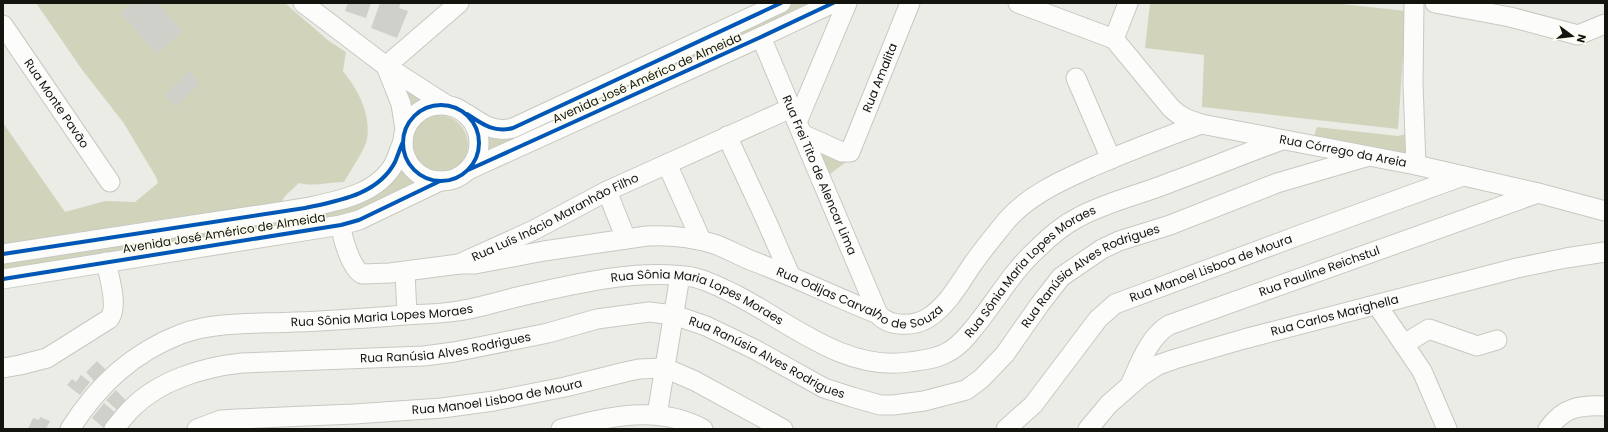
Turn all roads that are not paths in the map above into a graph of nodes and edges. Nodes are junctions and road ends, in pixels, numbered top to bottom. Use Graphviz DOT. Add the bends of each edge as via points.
graph roads {
  1 [pos="303,3"];
  2 [pos="459,3"];
  3 [pos="781,3"];
  4 [pos="833,3"];
  5 [pos="847,3"];
  6 [pos="910,3"];
  7 [pos="1018,3"];
  8 [pos="1128,3"];
  9 [pos="1414,3"];
  10 [pos="1434,3"];
  11 [pos="1605,24"];
  12 [pos="3,25"];
  13 [pos="762,37"];
  14 [pos="1114,39"];
  15 [pos="386,66"];
  16 [pos="1076,78"];
  17 [pos="445,104"];
  18 [pos="467,114"];
  19 [pos="797,121"];
  20 [pos="1201,124"];
  21 [pos="404,135"];
  22 [pos="728,136"];
  23 [pos="1282,140"];
  24 [pos="1366,157"];
  25 [pos="1111,159"];
  26 [pos="667,164"];
  27 [pos="1416,165"];
  28 [pos="468,170"];
  29 [pos="1464,176"];
  30 [pos="110,182"];
  31 [pos="440,182"];
  32 [pos="608,190"];
  33 [pos="1538,193"];
  34 [pos="1605,211"];
  35 [pos="341,225"];
  36 [pos="534,230"];
  37 [pos="626,239"];
  38 [pos="701,240"];
  39 [pos="544,251"];
  40 [pos="1605,252"];
  41 [pos="3,254"];
  42 [pos="106,262"];
  43 [pos="459,264"];
  44 [pos="405,272"];
  45 [pos="790,275"];
  46 [pos="680,276"];
  47 [pos="3,279"];
  48 [pos="1378,305"];
  49 [pos="674,314"];
  50 [pos="878,314"];
  51 [pos="407,315"];
  52 [pos="1497,340"];
  53 [pos="1404,344"];
  54 [pos="3,368"];
  55 [pos="665,368"];
  56 [pos="1130,385"];
  57 [pos="1605,406"];
  58 [pos="657,415"];
  59 [pos="366,421"];
  60 [pos="70,429"];
  61 [pos="114,429"];
  62 [pos="197,429"];
  63 [pos="562,429"];
  64 [pos="703,429"];
  65 [pos="783,429"];
  66 [pos="1006,429"];
  67 [pos="1088,429"];
  68 [pos="1447,429"];
  69 [pos="1548,429"];
  1 -- 15 [label="street"];
  2 -- 15 [label="street"];
  3 -- 18 [label="street, Avenida José Américo de Almeida" via="513,128 506,130 486,127"];
  4 -- 13 [label="street, Avenida José Américo de Almeida"];
  5 -- 19 [label="street"];
  6 -- 19 [label="street, Rua Amalita" via="850,152 842,152"];
  7 -- 14 [label="street"];
  8 -- 14 [label="street"];
  9 -- 27 [label="street"];
  10 -- 11 [label="street" via="1510,17 1578,36"];
  12 -- 30 [label="street, Rua Monte Pavão"];
  13 -- 19 [label="street, Rua Frei Tito de Alencar Lima"];
  13 -- 28 [label="street, Avenida José Américo de Almeida"];
  14 -- 20 [label="street, Rua Córrego da Areia" via="1171,108 1183,118"];
  15 -- 17 [label="street"];
  15 -- 21 [label="street" via="401,104"];
  16 -- 25 [label="street"];
  17 -- 18 [label="street"];
  17 -- 21 [label="street" via="421,110 412,118"];
  18 -- 28 [label="street" via="476,126 480,141 475,162"];
  19 -- 22 [label="street, Rua Luís Inácio Maranhão Filho"];
  19 -- 50 [label="street, Rua Frei Tito de Alencar Lima"];
  20 -- 23 [label="street, Rua Córrego da Areia"];
  20 -- 25 [label="street, Rua Odijas Carvalho de Souza"];
  21 -- 31 [label="street" via="404,152 413,170 426,178"];
  21 -- 41 [label="street, Avenida José Américo de Almeida" via="395,162 383,178 365,190 333,202"];
  22 -- 26 [label="street, Rua Luís Inácio Maranhão Filho"];
  22 -- 45 [label="street"];
  23 -- 24 [label="street, Rua Córrego da Areia"];
  23 -- 46 [label="street, Rua Sônia Maria Lopes Moraes" via="1096,209 1070,222 1051,236 1014,274 957,347 943,355 930,358 892,364 875,363 849,356 726,290 695,278"];
  24 -- 27 [label="street, Rua Córrego da Areia"];
  24 -- 49 [label="street, Rua Ranúsia Alves Rodrigues" via="1277,183 1102,249 1061,277 1005,354 988,373 966,390 944,397 892,405 852,398 819,385 706,326"];
  25 -- 50 [label="street, Rua Odijas Carvalho de Souza" via="1046,189 1015,212 986,245 944,304 926,319 911,324 894,323 887,322"];
  26 -- 32 [label="street, Rua Luís Inácio Maranhão Filho"];
  26 -- 38 [label="street"];
  27 -- 29 [label="street, Rua Córrego da Areia"];
  28 -- 31 [label="street" via="460,177"];
  29 -- 33 [label="street, Rua Córrego da Areia"];
  29 -- 66 [label="street, Rua Manoel Lisboa de Moura" via="1116,304 1098,319 1033,405"];
  31 -- 35 [label="street, Avenida José Américo de Almeida" via="359,220"];
  32 -- 36 [label="street, Rua Luís Inácio Maranhão Filho"];
  32 -- 37 [label="street"];
  33 -- 34 [label="street, Rua Córrego da Areia"];
  33 -- 56 [label="street, Rua Pauline Reichstul" via="1164,327 1152,341"];
  35 -- 42 [label="street, Avenida José Américo de Almeida"];
  35 -- 44 [label="street, Rua Luís Inácio Maranhão Filho" via="351,259 359,272"];
  36 -- 39 [label="street"];
  36 -- 43 [label="street, Rua Luís Inácio Maranhão Filho"];
  37 -- 38 [label="street, Rua Odijas Carvalho de Souza" via="660,236"];
  37 -- 39 [label="street, Rua Odijas Carvalho de Souza"];
  38 -- 45 [label="street, Rua Odijas Carvalho de Souza"];
  39 -- 43 [label="street, Rua Odijas Carvalho de Souza"];
  40 -- 48 [label="street, Rua Carlos Marighella" via="1522,267"];
  42 -- 47 [label="street, Avenida José Américo de Almeida"];
  42 -- 54 [label="street" via="113,300 112,315 47,358"];
  43 -- 44 [label="street, Rua Luís Inácio Maranhão Filho"];
  44 -- 51 [label="street"];
  45 -- 50 [label="street, Rua Odijas Carvalho de Souza"];
  46 -- 49 [label="street"];
  46 -- 51 [label="street, Rua Sônia Maria Lopes Moraes" via="624,277 582,283 457,311"];
  48 -- 53 [label="street"];
  48 -- 56 [label="street, Rua Carlos Marighella" via="1181,357 1152,369"];
  49 -- 55 [label="street"];
  49 -- 61 [label="street, Rua Ranúsia Alves Rodrigues" via="650,312 597,319 548,334 439,354 242,363 213,367 151,392 132,407"];
  51 -- 60 [label="street, Rua Sônia Maria Lopes Moraes" via="246,324 186,332 158,344 114,374 86,405"];
  52 -- 53 [label="street" via="1477,346 1429,329"];
  53 -- 68 [label="street" via="1427,380"];
  55 -- 58 [label="street"];
  55 -- 59 [label="street, Rua Manoel Lisboa de Moura" via="639,369 494,401"];
  55 -- 65 [label="street, Rua Manoel Lisboa de Moura" via="695,381"];
  56 -- 67 [label="street, Rua Carlos Marighella" via="1109,404"];
  57 -- 69 [label="street" via="1581,406 1570,409 1560,415"];
  58 -- 63 [label="street" via="627,415"];
  58 -- 64 [label="street" via="688,422"];
  59 -- 62 [label="street, Rua Manoel Lisboa de Moura" via="237,419 222,420"];
}
